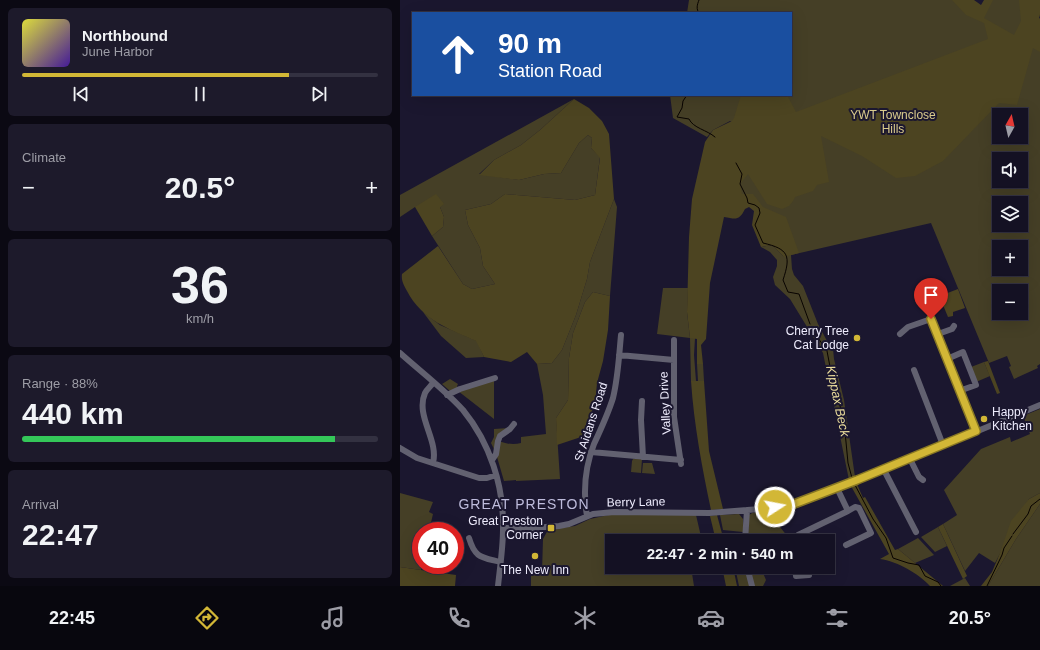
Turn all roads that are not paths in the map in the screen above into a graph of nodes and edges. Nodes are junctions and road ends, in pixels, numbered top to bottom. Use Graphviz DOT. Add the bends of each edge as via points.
graph roads {
  1 [pos="931,311"];
  2 [pos="931,319"];
  3 [pos="954,326"];
  4 [pos="621,334"];
  5 [pos="900,334"];
  6 [pos="938,334"];
  7 [pos="674,340"];
  8 [pos="400,353"];
  9 [pos="619,355"];
  10 [pos="947,359"];
  11 [pos="674,360"];
  12 [pos="914,370"];
  13 [pos="495,378"];
  14 [pos="433,383"];
  15 [pos="960,391"];
  16 [pos="447,395"];
  17 [pos="642,401"];
  18 [pos="1040,405"];
  19 [pos="514,424"];
  20 [pos="976,431"];
  21 [pos="943,445"];
  22 [pos="400,448"];
  23 [pos="592,452"];
  24 [pos="643,457"];
  25 [pos="910,459"];
  26 [pos="492,460"];
  27 [pos="433,463"];
  28 [pos="884,470"];
  29 [pos="496,475"];
  30 [pos="923,480"];
  31 [pos="837,488"];
  32 [pos="747,510"];
  33 [pos="848,511"];
  34 [pos="587,516"];
  35 [pos="503,528"];
  36 [pos="916,532"];
  37 [pos="745,534"];
  38 [pos="800,534"];
  39 [pos="469,538"];
  40 [pos="846,545"];
  41 [pos="472,549"];
  42 [pos="468,554"];
  43 [pos="500,562"];
  44 [pos="749,574"];
  45 [pos="796,574"];
  46 [pos="809,575"];
  47 [pos="498,586"];
  48 [pos="752,586"];
  1 -- 2 [label="street"];
  2 -- 5 [label="street" via="908,327"];
  2 -- 6 [label="street"];
  3 -- 6 [label="street"];
  4 -- 9 [label="street, St Aidans Road"];
  6 -- 10 [label="street"];
  7 -- 11 [label="street, Valley Drive"];
  8 -- 14 [label="street"];
  9 -- 11 [label="street"];
  9 -- 23 [label="street, St Aidans Road" via="613,396"];
  10 -- 15 [label="street"];
  10 -- 15 [label="street" via="963,352 976,385"];
  11 -- 24 [label="street, Valley Drive" via="674,417 681,462"];
  12 -- 21 [label="street"];
  13 -- 16 [label="street"];
  14 -- 16 [label="street"];
  14 -- 27 [label="street" via="425,392 423,405 434,451"];
  15 -- 20 [label="street"];
  16 -- 26 [label="street" via="463,410 477,429"];
  17 -- 24 [label="street"];
  18 -- 20 [label="street, Berry Lane"];
  19 -- 26 [label="street" via="500,436"];
  20 -- 21 [label="street, Berry Lane"];
  21 -- 25 [label="street, Berry Lane"];
  22 -- 27 [label="street" via="417,458"];
  23 -- 24 [label="street"];
  23 -- 34 [label="street, St Aidans Road" via="585,487"];
  25 -- 28 [label="street, Berry Lane"];
  25 -- 30 [label="street" via="918,477"];
  26 -- 29 [label="street"];
  27 -- 29 [label="street" via="479,478"];
  28 -- 31 [label="street, Berry Lane"];
  28 -- 36 [label="street"];
  29 -- 35 [label="street" via="503,510"];
  31 -- 32 [label="street, Berry Lane" via="794,504"];
  31 -- 33 [label="street"];
  32 -- 34 [label="street, Berry Lane" via="709,513 619,512"];
  32 -- 37 [label="street"];
  33 -- 38 [label="street"];
  33 -- 40 [label="street" via="859,508 871,533"];
  34 -- 35 [label="street, Berry Lane" via="559,526"];
  35 -- 43 [label="street"];
  39 -- 41 [label="street"];
  41 -- 42 [label="street"];
  41 -- 43 [label="street" via="478,555"];
  43 -- 47 [label="street"];
  44 -- 48 [label="street"];
  45 -- 46 [label="street"];
}
